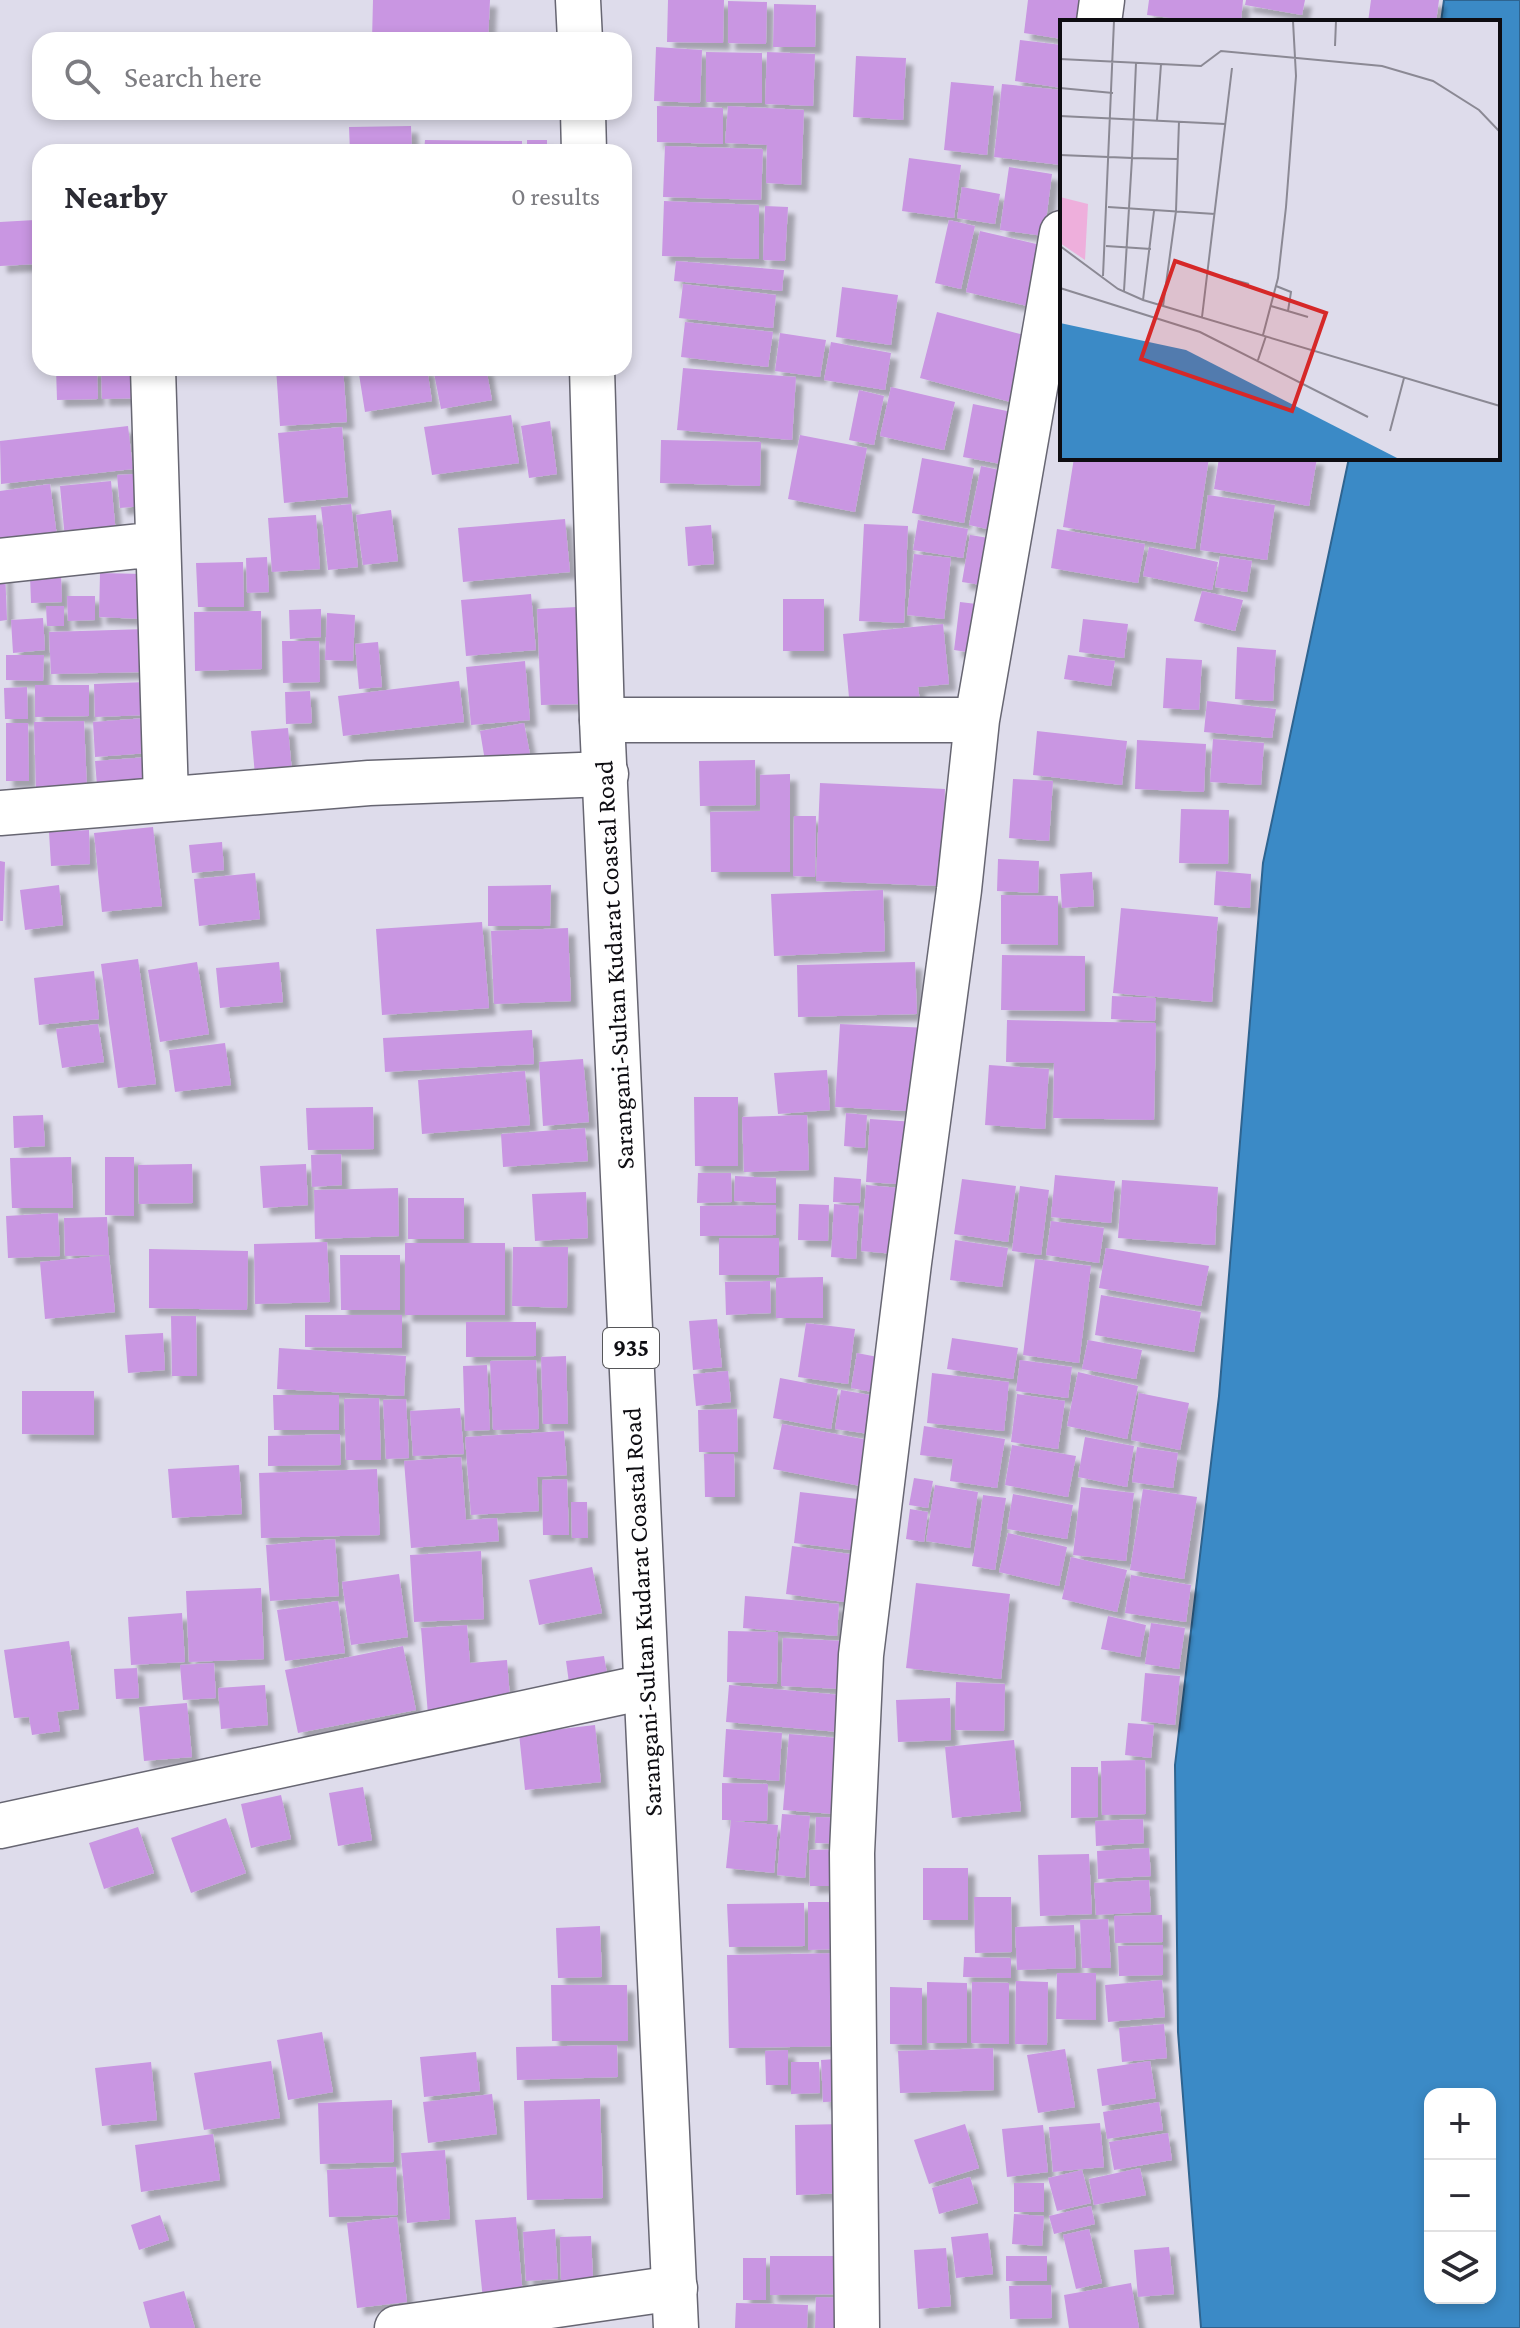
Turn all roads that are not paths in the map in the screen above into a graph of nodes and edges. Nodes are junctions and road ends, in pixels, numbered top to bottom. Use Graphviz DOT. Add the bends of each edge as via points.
graph roads {
  1 [pos="578,0"];
  2 [pos="1102,0"];
  3 [pos="1099,20"];
  4 [pos="580,32"];
  5 [pos="583,120"];
  6 [pos="584,144"];
  7 [pos="1060,244"];
  8 [pos="153,376"];
  9 [pos="592,376"];
  10 [pos="158,544"];
  11 [pos="0,561"];
  12 [pos="602,720"];
  13 [pos="977,720"];
  14 [pos="606,774"];
  15 [pos="166,799"];
  16 [pos="0,813"];
  17 [pos="645,1687"];
  18 [pos="3,1814"];
  19 [pos="676,2308"];
  20 [pos="397,2328"];
  21 [pos="857,2328"];
  1 -- 4 [label="street"];
  2 -- 3 [label="street"];
  5 -- 6 [label="street"];
  7 -- 13 [label="street"];
  8 -- 10 [label="street"];
  9 -- 12 [label="street, Sarangani-Sultan Kudarat Coastal Road / 935"];
  10 -- 11 [label="street"];
  10 -- 15 [label="street"];
  12 -- 13 [label="street"];
  12 -- 14 [label="street, Sarangani-Sultan Kudarat Coastal Road / 935"];
  13 -- 21 [label="street" via="861,1655 852,1853"];
  14 -- 15 [label="street" via="369,783"];
  14 -- 17 [label="street, Sarangani-Sultan Kudarat Coastal Road / 935"];
  15 -- 16 [label="street"];
  17 -- 18 [label="street"];
  17 -- 19 [label="street, Sarangani-Sultan Kudarat Coastal Road / 935"];
  19 -- 20 [label="street"];
}
